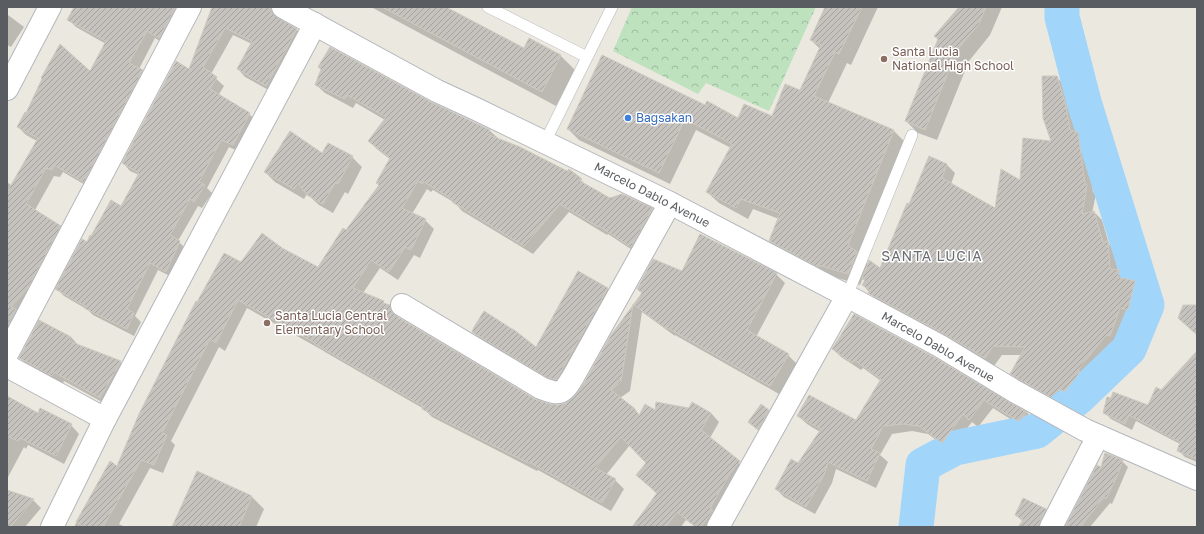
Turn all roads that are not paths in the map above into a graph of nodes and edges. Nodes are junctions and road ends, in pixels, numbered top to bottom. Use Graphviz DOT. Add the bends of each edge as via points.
graph roads {
  1 [pos="50,7"];
  2 [pos="190,7"];
  3 [pos="283,7"];
  4 [pos="488,7"];
  5 [pos="612,7"];
  6 [pos="315,24"];
  7 [pos="587,57"];
  8 [pos="7,89"];
  9 [pos="912,135"];
  10 [pos="545,142"];
  11 [pos="670,203"];
  12 [pos="847,296"];
  13 [pos="402,305"];
  14 [pos="7,354"];
  15 [pos="7,366"];
  16 [pos="105,419"];
  17 [pos="1092,433"];
  18 [pos="1197,479"];
  19 [pos="52,527"];
  20 [pos="718,527"];
  21 [pos="1051,527"];
  1 -- 8 [label="street"];
  2 -- 14 [label="street"];
  3 -- 6 [label="street, Marcelo Dablo Avenue"];
  4 -- 7 [label="lane"];
  5 -- 7 [label="lane"];
  6 -- 10 [label="street, Marcelo Dablo Avenue" via="437,92"];
  6 -- 16 [label="street"];
  7 -- 10 [label="lane"];
  9 -- 12 [label="lane"];
  10 -- 11 [label="street, Marcelo Dablo Avenue"];
  11 -- 12 [label="street, Marcelo Dablo Avenue"];
  11 -- 13 [label="street" via="566,390 559,393 541,388"];
  12 -- 17 [label="street, Marcelo Dablo Avenue"];
  12 -- 20 [label="street"];
  15 -- 16 [label="street"];
  16 -- 19 [label="street"];
  17 -- 18 [label="street, Marcelo Dablo Avenue"];
  17 -- 21 [label="street"];
}
